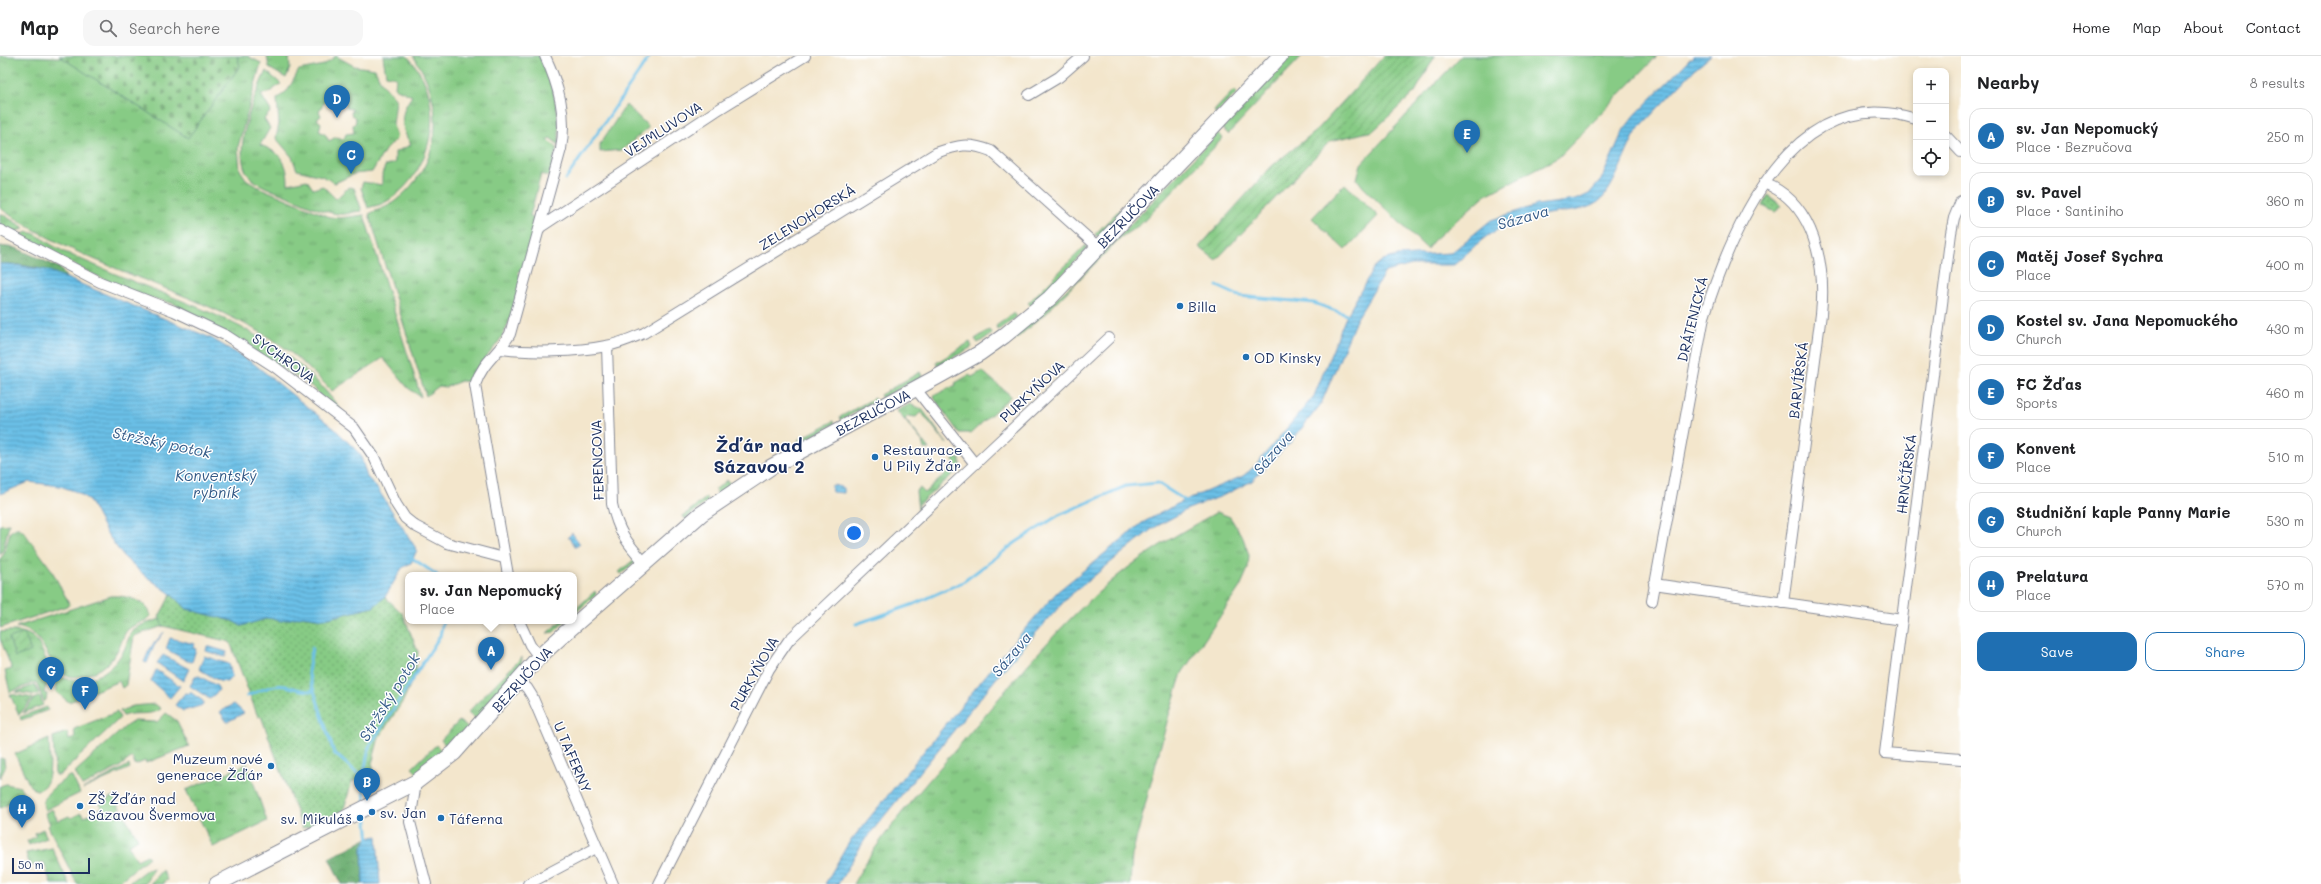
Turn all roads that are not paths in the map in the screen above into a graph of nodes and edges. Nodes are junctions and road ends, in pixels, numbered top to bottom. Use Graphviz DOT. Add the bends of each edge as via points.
graph roads {
  1 [pos="545,56"];
  2 [pos="1083,56"];
  3 [pos="1280,56"];
  4 [pos="802,57"];
  5 [pos="1029,95"];
  6 [pos="1913,118"];
  7 [pos="1949,139"];
  8 [pos="1961,152"];
  9 [pos="1764,183"];
  10 [pos="1961,201"];
  11 [pos="539,228"];
  12 [pos="0,230"];
  13 [pos="1098,247"];
  14 [pos="1109,338"];
  15 [pos="607,346"];
  16 [pos="501,349"];
  17 [pos="916,388"];
  18 [pos="975,464"];
  19 [pos="504,558"];
  20 [pos="645,563"];
  21 [pos="507,572"];
  22 [pos="1654,584"];
  23 [pos="1652,601"];
  24 [pos="1783,603"];
  25 [pos="1902,620"];
  26 [pos="577,623"];
  27 [pos="520,624"];
  28 [pos="576,624"];
  29 [pos="539,657"];
  30 [pos="519,681"];
  31 [pos="1961,759"];
  32 [pos="416,782"];
  33 [pos="596,848"];
  34 [pos="217,884"];
  35 [pos="426,884"];
  36 [pos="528,884"];
  37 [pos="613,884"];
  38 [pos="658,884"];
  1 -- 11 [label="street" via="563,106 563,136"];
  2 -- 5 [label="street" via="1059,77"];
  3 -- 13 [label="main road, BEZRUČOVA"];
  4 -- 11 [label="street, VEJMLUVOVA"];
  6 -- 9 [label="street, DRÁTENICKÁ" via="1874,112 1841,118 1806,138 1786,155"];
  7 -- 8 [label="street"];
  9 -- 22 [label="street, DRÁTENICKÁ" via="1728,252 1704,317"];
  9 -- 24 [label="street, BARVÍŘSKÁ" via="1785,195 1808,226 1821,263 1823,278 1821,314"];
  10 -- 25 [label="street, HRNČÍŘSKÁ" via="1951,233"];
  11 -- 16 [label="street" via="510,334"];
  12 -- 19 [label="street, SYCHROVA" via="100,282 181,314 227,336 276,367 354,428 374,457 396,504 415,526 447,543"];
  13 -- 15 [label="street, ZELENOHORSKÁ" via="991,151 977,145 959,145 936,153 654,328"];
  13 -- 17 [label="main road, BEZRUČOVA" via="1050,298 1004,336 980,353"];
  14 -- 18 [label="street, PURKYŇOVA"];
  15 -- 16 [label="street, ZELENOHORSKÁ" via="517,351"];
  15 -- 20 [label="street, FERENCOVA" via="612,504 616,523 625,541"];
  16 -- 19 [label="street" via="487,360 479,372 475,385"];
  17 -- 18 [label="street"];
  17 -- 20 [label="main road, BEZRUČOVA" via="740,486 701,514"];
  18 -- 38 [label="street, PURKYŇOVA" via="789,640 769,669"];
  19 -- 21 [label="street"];
  20 -- 26 [label="main road, BEZRUČOVA"];
  22 -- 23 [label="street, DRÁTENICKÁ"];
  22 -- 24 [label="street"];
  24 -- 25 [label="street"];
  25 -- 31 [label="street, HRNČÍŘSKÁ" via="1885,753"];
  27 -- 29 [label="street"];
  28 -- 29 [label="main road, BEZRUČOVA"];
  29 -- 30 [label="main road, BEZRUČOVA"];
  30 -- 32 [label="main road, BEZRUČOVA" via="454,753"];
  30 -- 33 [label="street, U TAFERNY" via="528,688 532,696"];
  32 -- 34 [label="main road, BEZRUČOVA"];
  32 -- 35 [label="street" via="410,822"];
  33 -- 36 [label="street"];
  33 -- 37 [label="street, U TAFERNY"];
}
